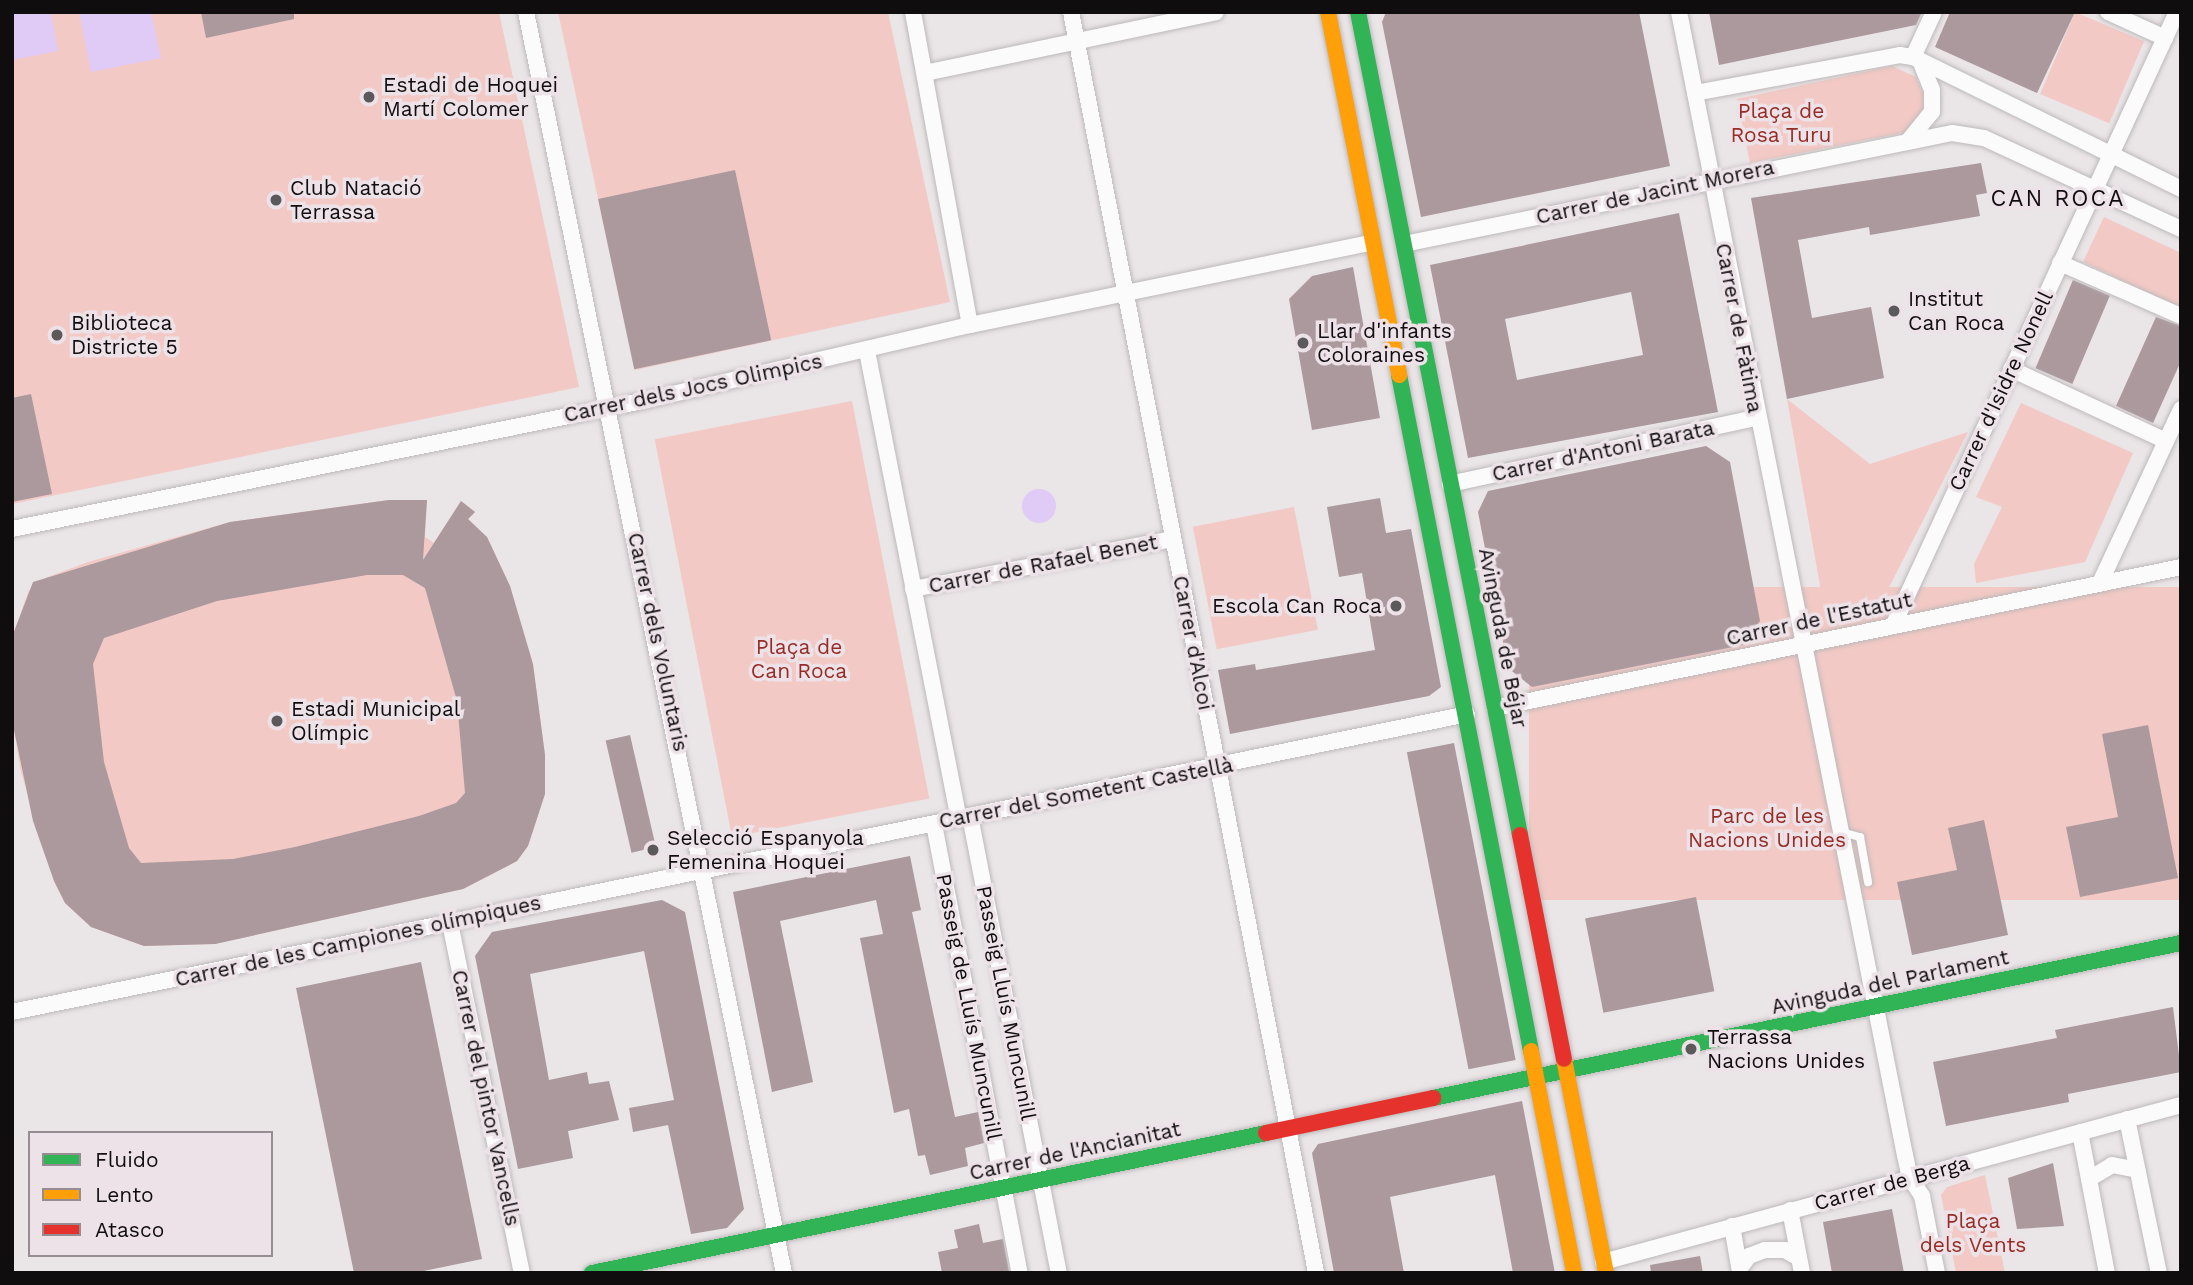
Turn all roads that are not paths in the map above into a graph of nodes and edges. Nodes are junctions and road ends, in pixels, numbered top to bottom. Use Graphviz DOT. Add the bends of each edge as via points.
graph roads {
  1 [pos="526,12"];
  2 [pos="913,12"];
  3 [pos="1071,12"];
  4 [pos="1216,12"];
  5 [pos="1328,12"];
  6 [pos="1358,12"];
  7 [pos="1679,12"];
  8 [pos="1934,12"];
  9 [pos="2108,12"];
  10 [pos="2177,12"];
  11 [pos="2165,38"];
  12 [pos="1077,42"];
  13 [pos="1918,61"];
  14 [pos="925,73"];
  15 [pos="1695,93"];
  16 [pos="1907,142"];
  17 [pos="2109,156"];
  18 [pos="1710,181"];
  19 [pos="2095,188"];
  20 [pos="2181,189"];
  21 [pos="2181,229"];
  22 [pos="1373,242"];
  23 [pos="1404,244"];
  24 [pos="2060,263"];
  25 [pos="1128,296"];
  26 [pos="2181,316"];
  27 [pos="970,324"];
  28 [pos="867,351"];
  29 [pos="2011,369"];
  30 [pos="609,406"];
  31 [pos="2181,409"];
  32 [pos="1756,418"];
  33 [pos="2166,441"];
  34 [pos="1450,484"];
  35 [pos="12,530"];
  36 [pos="1173,539"];
  37 [pos="2181,568"];
  38 [pos="2100,583"];
  39 [pos="913,589"];
  40 [pos="1893,626"];
  41 [pos="1803,644"];
  42 [pos="1495,708"];
  43 [pos="1467,714"];
  44 [pos="1216,768"];
  45 [pos="964,817"];
  46 [pos="934,824"];
  47 [pos="1842,832"];
  48 [pos="704,869"];
  49 [pos="1868,882"];
  50 [pos="450,923"];
  51 [pos="2181,943"];
  52 [pos="1877,1005"];
  53 [pos="12,1012"];
  54 [pos="1566,1070"];
  55 [pos="1538,1076"];
  56 [pos="2181,1105"];
  57 [pos="2127,1119"];
  58 [pos="1288,1128"];
  59 [pos="2080,1132"];
  60 [pos="2138,1170"];
  61 [pos="1910,1178"];
  62 [pos="2089,1179"];
  63 [pos="1041,1180"];
  64 [pos="1004,1187"];
  65 [pos="1790,1210"];
  66 [pos="1732,1226"];
  67 [pos="776,1234"];
  68 [pos="1800,1266"];
  69 [pos="1605,1268"];
  70 [pos="1740,1270"];
  71 [pos="522,1273"];
  72 [pos="592,1273"];
  73 [pos="784,1273"];
  74 [pos="1020,1273"];
  75 [pos="1059,1273"];
  76 [pos="1316,1273"];
  77 [pos="1574,1273"];
  78 [pos="1937,1273"];
  79 [pos="2107,1273"];
  80 [pos="2159,1273"];
  1 -- 30 [label="street, Carrer dels Voluntaris"];
  2 -- 14 [label="street"];
  3 -- 12 [label="street, Carrer d'Alcoi"];
  4 -- 12 [label="street"];
  5 -- 22 [label="main road"];
  6 -- 23 [label="main road, Avinguda de Béjar"];
  7 -- 15 [label="street, Carrer de Fàtima"];
  8 -- 13 [label="street"];
  9 -- 11 [label="street"];
  10 -- 11 [label="street, Carrer d'Isidre Nonell"];
  11 -- 17 [label="street, Carrer d'Isidre Nonell"];
  12 -- 14 [label="street"];
  12 -- 25 [label="street, Carrer d'Alcoi"];
  13 -- 15 [label="street" via="1900,55"];
  13 -- 16 [label="street" via="1932,90 1932,112 1922,130"];
  13 -- 17 [label="street"];
  14 -- 27 [label="street"];
  15 -- 18 [label="street, Carrer de Fàtima"];
  16 -- 18 [label="street, Carrer de Jacint Morera"];
  16 -- 19 [label="street, Carrer de Jacint Morera" via="1969,134"];
  17 -- 19 [label="street, Carrer d'Isidre Nonell"];
  17 -- 20 [label="street"];
  18 -- 23 [label="street, Carrer de Jacint Morera"];
  18 -- 32 [label="street, Carrer de Fàtima"];
  19 -- 21 [label="street, Carrer de Jacint Morera"];
  19 -- 24 [label="street, Carrer d'Isidre Nonell"];
  22 -- 25 [label="street, Carrer dels Jocs Olimpics"];
  22 -- 43 [label="main road"];
  23 -- 34 [label="main road, Avinguda de Béjar"];
  24 -- 26 [label="street"];
  24 -- 29 [label="street, Carrer d'Isidre Nonell"];
  25 -- 27 [label="street, Carrer dels Jocs Olimpics"];
  25 -- 36 [label="street, Carrer d'Alcoi"];
  27 -- 28 [label="street, Carrer dels Jocs Olimpics"];
  28 -- 30 [label="street, Carrer dels Jocs Olimpics"];
  28 -- 39 [label="street"];
  29 -- 33 [label="street"];
  29 -- 40 [label="street, Carrer d'Isidre Nonell"];
  30 -- 35 [label="street, Carrer dels Jocs Olimpics"];
  30 -- 48 [label="street, Carrer dels Voluntaris"];
  31 -- 33 [label="street"];
  32 -- 34 [label="street, Carrer d'Antoni Barata"];
  32 -- 41 [label="street, Carrer de Fàtima"];
  33 -- 38 [label="street"];
  34 -- 42 [label="main road, Avinguda de Béjar"];
  36 -- 39 [label="street, Carrer de Rafael Benet"];
  36 -- 44 [label="street, Carrer d'Alcoi"];
  37 -- 38 [label="street, Carrer de l'Estatut"];
  38 -- 40 [label="street, Carrer de l'Estatut"];
  39 -- 45 [label="street"];
  40 -- 41 [label="street, Carrer de l'Estatut"];
  41 -- 42 [label="street, Carrer de l'Estatut"];
  41 -- 47 [label="street, Carrer de Fàtima"];
  42 -- 43 [label="main road, Carrer de l'Estatut"];
  42 -- 54 [label="main road, Avinguda de Béjar"];
  43 -- 44 [label="street, Carrer del Sometent Castellà"];
  43 -- 55 [label="main road"];
  44 -- 45 [label="street, Carrer del Sometent Castellà"];
  44 -- 58 [label="street, Carrer d'Alcoi"];
  45 -- 46 [label="street, Carrer del Sometent Castellà"];
  45 -- 63 [label="street, Passeig Lluís Muncunill"];
  46 -- 48 [label="street, Carrer del Sometent Castellà"];
  46 -- 64 [label="street, Passeig de Lluís Muncunill"];
  47 -- 49 [label="lane" via="1860,837"];
  47 -- 52 [label="street, Carrer de Fàtima"];
  48 -- 50 [label="street, Carrer de les Campiones olímpiques"];
  48 -- 67 [label="street, Carrer dels Voluntaris"];
  50 -- 53 [label="street, Carrer de les Campiones olímpiques"];
  50 -- 71 [label="street, Carrer del pintor Vancells"];
  51 -- 52 [label="main road, Avinguda del Parlament"];
  52 -- 54 [label="main road, Avinguda del Parlament"];
  52 -- 61 [label="street, Carrer de Fàtima"];
  54 -- 55 [label="main road, Carrer de l'Ancianitat"];
  54 -- 69 [label="main road, Avinguda de Béjar"];
  55 -- 58 [label="main road, Carrer de l'Ancianitat"];
  55 -- 77 [label="main road"];
  56 -- 57 [label="street, Carrer de Berga"];
  57 -- 59 [label="street, Carrer de Berga"];
  57 -- 60 [label="street"];
  58 -- 63 [label="main road, Carrer de l'Ancianitat"];
  58 -- 76 [label="street, Carrer d'Alcoi"];
  59 -- 61 [label="street, Carrer de Berga"];
  59 -- 62 [label="street"];
  60 -- 62 [label="street" via="2112,1165"];
  60 -- 80 [label="street"];
  61 -- 65 [label="street, Carrer de Berga"];
  61 -- 78 [label="street, Carrer de Fàtima" via="1922,1196"];
  62 -- 79 [label="street"];
  63 -- 64 [label="main road, Carrer de l'Ancianitat"];
  63 -- 75 [label="street, Passeig Lluís Muncunill"];
  64 -- 67 [label="main road, Carrer de l'Ancianitat"];
  64 -- 74 [label="street, Passeig de Lluís Muncunill"];
  65 -- 66 [label="street, Carrer de Berga"];
  65 -- 68 [label="street"];
  66 -- 69 [label="street, Carrer de Berga"];
  66 -- 70 [label="street"];
  67 -- 72 [label="main road, Carrer de l'Ancianitat"];
  67 -- 73 [label="street, Carrer dels Voluntaris"];
  68 -- 70 [label="street" via="1785,1250 1765,1250 1749,1256"];
}
